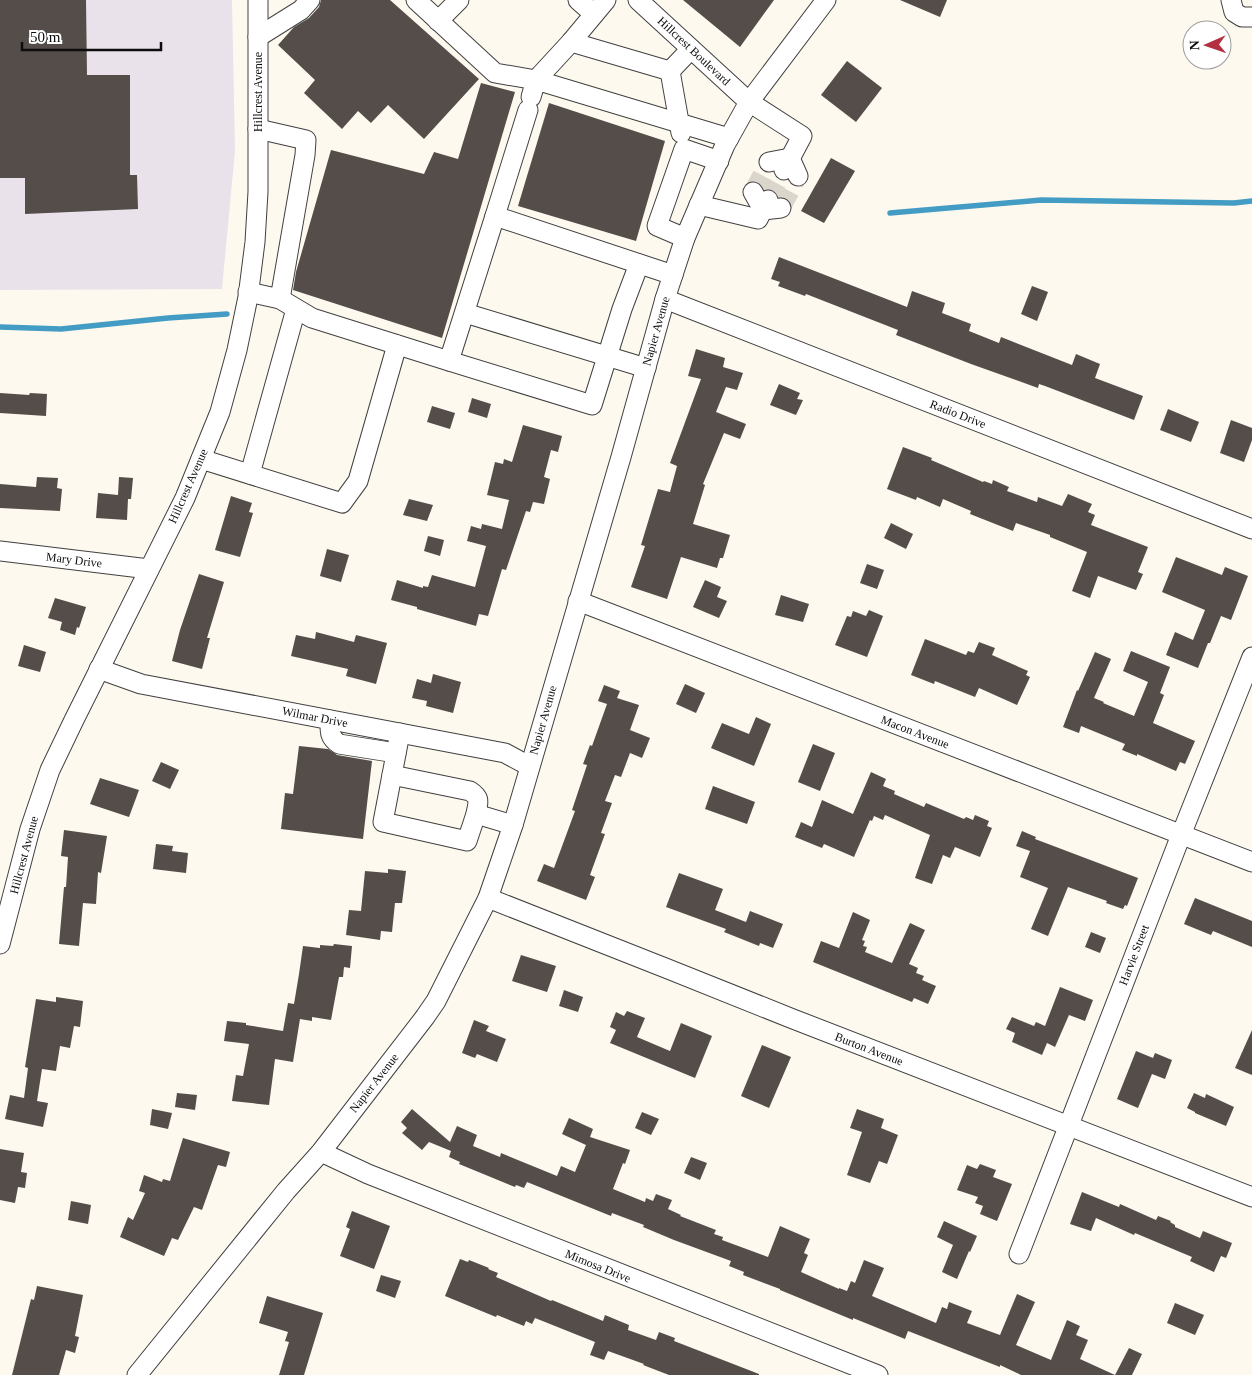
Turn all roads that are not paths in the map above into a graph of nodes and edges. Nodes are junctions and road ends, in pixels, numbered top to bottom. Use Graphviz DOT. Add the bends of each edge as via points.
graph roads {
  1 [pos="258,0"];
  2 [pos="416,0"];
  3 [pos="459,0"];
  4 [pos="578,0"];
  5 [pos="606,0"];
  6 [pos="638,0"];
  7 [pos="826,0"];
  8 [pos="1231,0"];
  9 [pos="304,3"];
  10 [pos="594,14"];
  11 [pos="1252,17"];
  12 [pos="438,21"];
  13 [pos="258,37"];
  14 [pos="571,42"];
  15 [pos="691,49"];
  16 [pos="670,71"];
  17 [pos="531,96"];
  18 [pos="749,102"];
  19 [pos="680,124"];
  20 [pos="258,130"];
  21 [pos="729,138"];
  22 [pos="684,149"];
  23 [pos="719,161"];
  24 [pos="785,166"];
  25 [pos="766,202"];
  26 [pos="699,205"];
  27 [pos="495,216"];
  28 [pos="685,238"];
  29 [pos="638,264"];
  30 [pos="673,275"];
  31 [pos="248,292"];
  32 [pos="280,299"];
  33 [pos="665,299"];
  34 [pos="296,309"];
  35 [pos="465,313"];
  36 [pos="397,345"];
  37 [pos="607,356"];
  38 [pos="449,361"];
  39 [pos="646,368"];
  40 [pos="201,458"];
  41 [pos="250,474"];
  42 [pos="1252,528"];
  43 [pos="0,552"];
  44 [pos="149,569"];
  45 [pos="578,601"];
  46 [pos="1252,657"];
  47 [pos="100,669"];
  48 [pos="330,720"];
  49 [pos="400,733"];
  50 [pos="396,753"];
  51 [pos="529,766"];
  52 [pos="392,775"];
  53 [pos="476,814"];
  54 [pos="513,825"];
  55 [pos="1181,835"];
  56 [pos="1252,862"];
  57 [pos="18,874"];
  58 [pos="0,881"];
  59 [pos="488,898"];
  60 [pos="0,944"];
  61 [pos="1069,1125"];
  62 [pos="321,1152"];
  63 [pos="1252,1197"];
  64 [pos="1019,1254"];
  65 [pos="137,1375"];
  66 [pos="878,1375"];
  1 -- 13 [label="street, Hillcrest Avenue"];
  2 -- 12 [label="street"];
  3 -- 12 [label="street"];
  4 -- 10 [label="street"];
  5 -- 10 [label="street"];
  6 -- 15 [label="street, Hillcrest Boulevard"];
  7 -- 18 [label="street, Napier Avenue"];
  8 -- 11 [label="street" via="1234,12 1242,17"];
  9 -- 13 [label="street"];
  10 -- 14 [label="street"];
  12 -- 17 [label="street" via="495,73"];
  13 -- 20 [label="street, Hillcrest Avenue"];
  14 -- 16 [label="street"];
  14 -- 17 [label="street"];
  15 -- 16 [label="street"];
  15 -- 18 [label="street, Hillcrest Boulevard"];
  16 -- 19 [label="street"];
  17 -- 19 [label="street"];
  17 -- 27 [label="street"];
  18 -- 21 [label="street, Napier Avenue"];
  18 -- 24 [label="street, Hillcrest Boulevard" via="802,136"];
  19 -- 21 [label="street"];
  19 -- 22 [label="street"];
  20 -- 31 [label="street, Hillcrest Avenue" via="255,242"];
  20 -- 32 [label="street" via="306,140"];
  21 -- 23 [label="street, Napier Avenue"];
  22 -- 23 [label="street"];
  22 -- 28 [label="street" via="658,226"];
  23 -- 26 [label="street, Napier Avenue"];
  25 -- 26 [label="street" via="758,219"];
  26 -- 28 [label="street, Napier Avenue"];
  27 -- 29 [label="street"];
  27 -- 35 [label="street"];
  28 -- 30 [label="street, Napier Avenue"];
  29 -- 30 [label="street"];
  29 -- 37 [label="street"];
  30 -- 33 [label="street, Napier Avenue"];
  31 -- 32 [label="street"];
  31 -- 40 [label="street, Hillcrest Avenue" via="220,412"];
  32 -- 34 [label="street"];
  33 -- 39 [label="street, Napier Avenue"];
  33 -- 42 [label="street, Radio Drive"];
  34 -- 36 [label="street" via="312,318"];
  34 -- 41 [label="street"];
  35 -- 37 [label="street"];
  35 -- 38 [label="street"];
  36 -- 38 [label="street"];
  36 -- 41 [label="street" via="358,481 342,504"];
  37 -- 38 [label="street" via="592,406"];
  37 -- 39 [label="street"];
  39 -- 45 [label="street, Napier Avenue"];
  40 -- 41 [label="street"];
  40 -- 44 [label="street, Hillcrest Avenue"];
  43 -- 44 [label="street, Mary Drive"];
  44 -- 47 [label="street, Hillcrest Avenue"];
  45 -- 51 [label="street, Napier Avenue"];
  45 -- 55 [label="street, Macon Avenue"];
  46 -- 55 [label="street, Harvie Street"];
  47 -- 48 [label="street, Wilmar Drive" via="141,684"];
  47 -- 57 [label="street, Hillcrest Avenue" via="50,770"];
  48 -- 49 [label="street, Wilmar Drive"];
  48 -- 50 [label="street" via="333,740 340,744"];
  49 -- 50 [label="street"];
  49 -- 51 [label="street, Wilmar Drive" via="505,753"];
  50 -- 52 [label="street"];
  51 -- 54 [label="street, Napier Avenue"];
  52 -- 53 [label="street" via="470,791 479,801"];
  52 -- 53 [label="street" via="383,822 467,842"];
  53 -- 54 [label="street"];
  54 -- 59 [label="street, Napier Avenue"];
  55 -- 56 [label="street, Macon Avenue"];
  55 -- 61 [label="street, Harvie Street"];
  57 -- 58 [label="street"];
  57 -- 60 [label="street, Hillcrest Avenue"];
  59 -- 61 [label="street, Burton Avenue"];
  59 -- 62 [label="street, Napier Avenue" via="430,1009"];
  61 -- 63 [label="street, Burton Avenue"];
  61 -- 64 [label="street, Harvie Street"];
  62 -- 65 [label="street, Napier Avenue"];
  62 -- 66 [label="street, Mimosa Drive" via="368,1174"];
}
